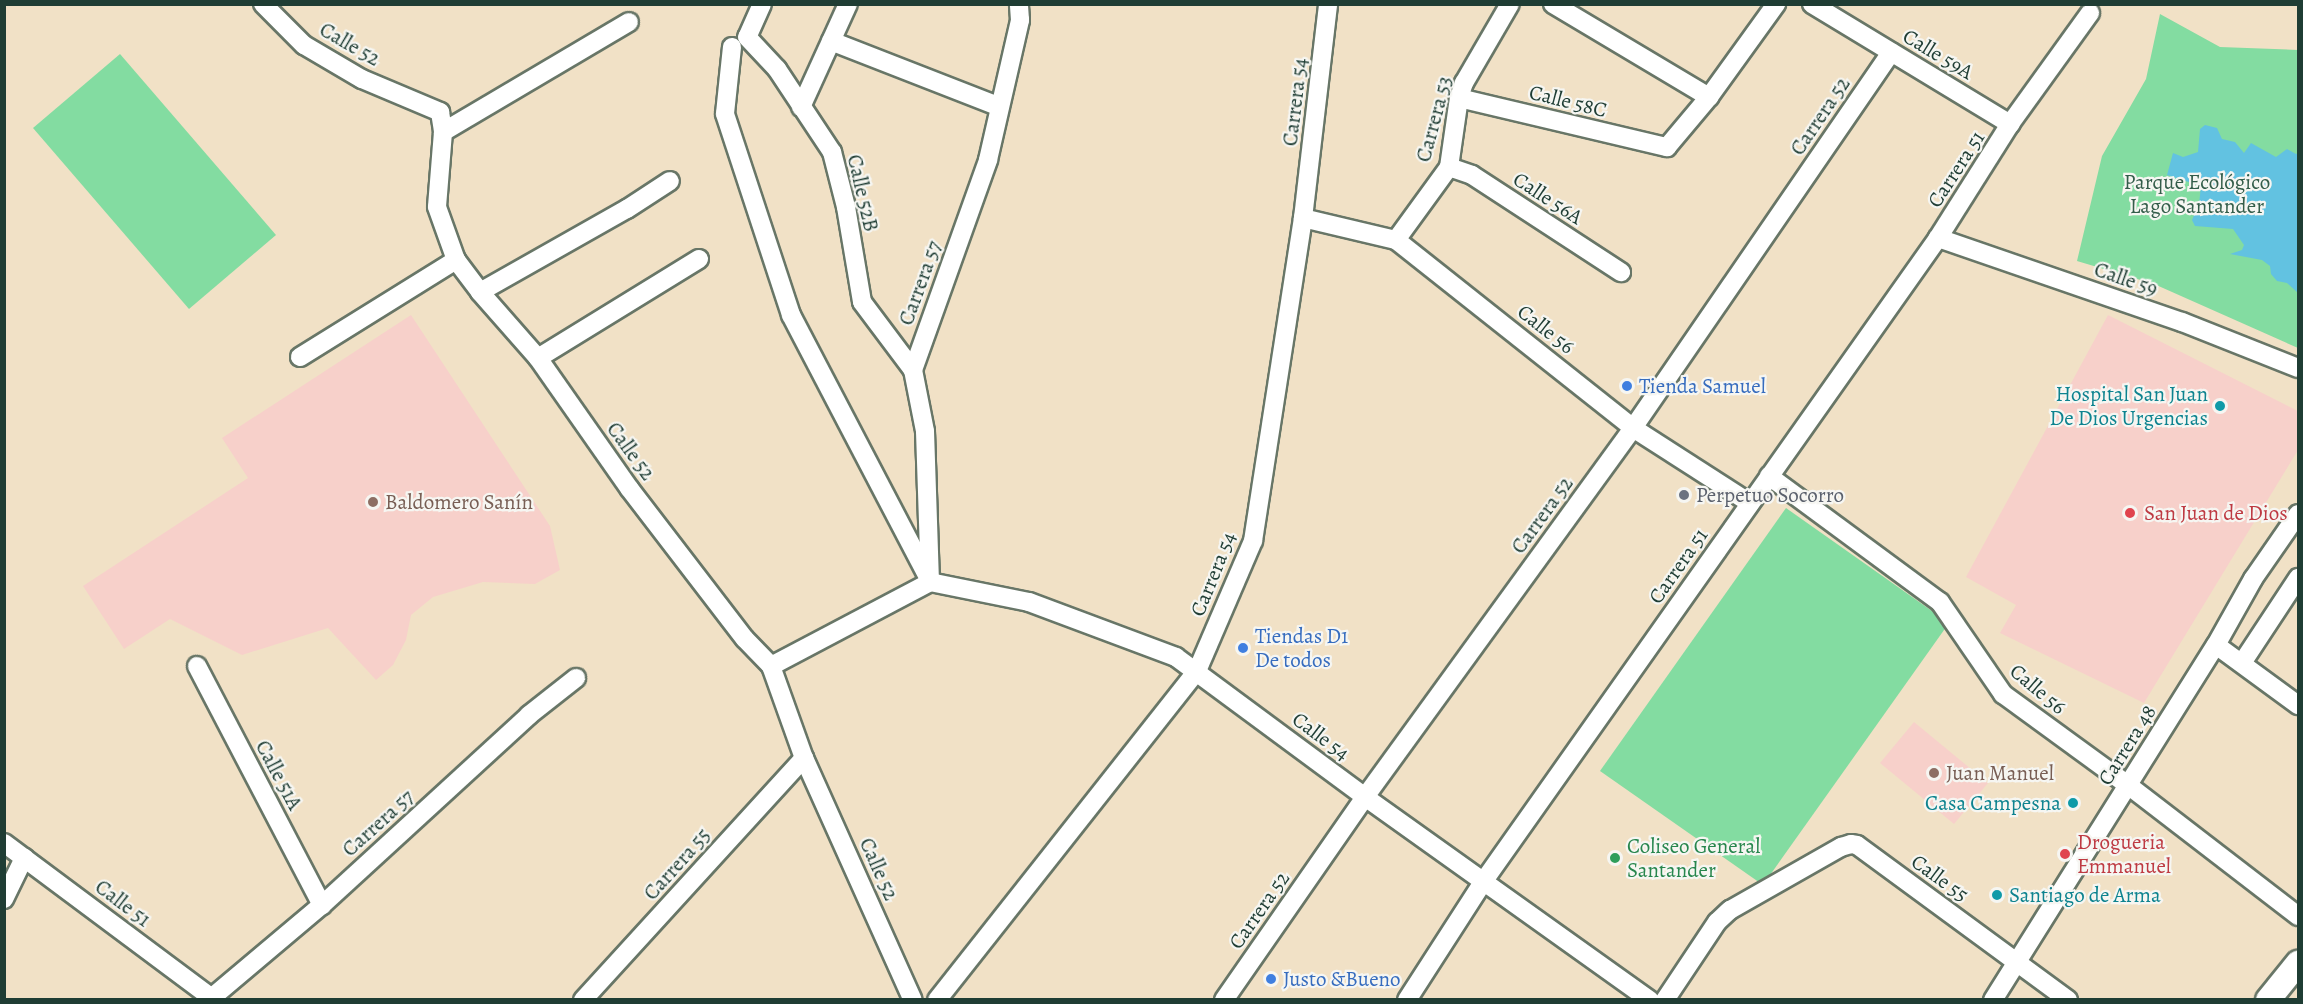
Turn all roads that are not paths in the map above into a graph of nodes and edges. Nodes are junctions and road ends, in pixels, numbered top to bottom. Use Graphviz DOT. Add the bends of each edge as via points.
graph roads {
  1 [pos="263,4"];
  2 [pos="762,4"];
  3 [pos="848,4"];
  4 [pos="1019,4"];
  5 [pos="1328,4"];
  6 [pos="1510,4"];
  7 [pos="1553,4"];
  8 [pos="1776,4"];
  9 [pos="1812,4"];
  10 [pos="2090,13"];
  11 [pos="629,22"];
  12 [pos="831,40"];
  13 [pos="739,42"];
  14 [pos="1891,52"];
  15 [pos="1709,97"];
  16 [pos="1459,98"];
  17 [pos="801,106"];
  18 [pos="1000,107"];
  19 [pos="2010,124"];
  20 [pos="443,132"];
  21 [pos="1449,167"];
  22 [pos="670,181"];
  23 [pos="1303,218"];
  24 [pos="1938,238"];
  25 [pos="1396,240"];
  26 [pos="699,259"];
  27 [pos="456,260"];
  28 [pos="1621,272"];
  29 [pos="480,292"];
  30 [pos="300,357"];
  31 [pos="538,358"];
  32 [pos="2298,368"];
  33 [pos="913,370"];
  34 [pos="1633,428"];
  35 [pos="1769,476"];
  36 [pos="1750,503"];
  37 [pos="2298,514"];
  38 [pos="2298,578"];
  39 [pos="930,582"];
  40 [pos="2216,645"];
  41 [pos="2242,663"];
  42 [pos="196,666"];
  43 [pos="771,666"];
  44 [pos="1197,671"];
  45 [pos="576,678"];
  46 [pos="2298,705"];
  47 [pos="804,758"];
  48 [pos="2128,785"];
  49 [pos="1365,797"];
  50 [pos="4,843"];
  51 [pos="24,858"];
  52 [pos="1483,882"];
  53 [pos="4,899"];
  54 [pos="322,905"];
  55 [pos="2298,916"];
  56 [pos="2016,962"];
  57 [pos="2298,963"];
  58 [pos="212,999"];
  59 [pos="583,999"];
  60 [pos="913,999"];
  61 [pos="937,999"];
  62 [pos="1224,999"];
  63 [pos="1407,999"];
  64 [pos="1650,999"];
  65 [pos="1665,999"];
  66 [pos="1993,999"];
  67 [pos="2068,999"];
  68 [pos="2268,999"];
  1 -- 20 [label="street, Calle 52" via="304,45 362,79 440,112"];
  2 -- 13 [label="street"];
  3 -- 12 [label="street"];
  4 -- 18 [label="street, Carrera 57" via="1020,20"];
  5 -- 23 [label="street, Carrera 54"];
  6 -- 16 [label="street, Carrera 53"];
  7 -- 15 [label="street"];
  8 -- 15 [label="street"];
  9 -- 14 [label="street, Calle 59A"];
  10 -- 19 [label="street, Carrera 51"];
  11 -- 20 [label="street"];
  12 -- 17 [label="street"];
  12 -- 18 [label="street"];
  13 -- 17 [label="street, Calle 52B" via="777,69"];
  13 -- 39 [label="street" via="725,114 791,315"];
  14 -- 19 [label="street, Calle 59A"];
  14 -- 34 [label="street, Carrera 52"];
  15 -- 16 [label="street, Calle 58C" via="1667,147"];
  16 -- 21 [label="street, Carrera 53"];
  17 -- 33 [label="street, Calle 52B" via="832,152 846,207 862,303"];
  18 -- 33 [label="street, Carrera 57" via="988,160"];
  19 -- 24 [label="street, Carrera 51"];
  20 -- 27 [label="street, Calle 52" via="437,207"];
  21 -- 25 [label="street, Carrera 53"];
  21 -- 28 [label="street, Calle 56A" via="1472,175"];
  22 -- 29 [label="street"];
  23 -- 25 [label="street, Calle 56"];
  23 -- 44 [label="street, Carrera 54" via="1253,541"];
  24 -- 32 [label="street, Calle 59" via="2175,319"];
  24 -- 35 [label="street, Carrera 51"];
  25 -- 34 [label="street, Calle 56"];
  26 -- 31 [label="street"];
  27 -- 29 [label="street, Calle 52"];
  27 -- 30 [label="street"];
  29 -- 31 [label="street, Calle 52"];
  31 -- 43 [label="street, Calle 52" via="629,488 745,639"];
  33 -- 39 [label="street" via="925,431"];
  34 -- 36 [label="street, Calle 56"];
  34 -- 49 [label="street, Carrera 52"];
  35 -- 36 [label="street, Carrera 51"];
  35 -- 48 [label="street, Calle 56" via="1940,602 2003,694"];
  36 -- 52 [label="street, Carrera 51"];
  37 -- 40 [label="street, Carrera 48" via="2264,561"];
  38 -- 41 [label="street"];
  39 -- 43 [label="street"];
  39 -- 44 [label="street, Calle 54" via="1029,602 1176,657"];
  40 -- 41 [label="street"];
  40 -- 48 [label="street, Carrera 48"];
  41 -- 46 [label="street"];
  42 -- 54 [label="street, Calle 51A"];
  43 -- 47 [label="street, Calle 52"];
  44 -- 49 [label="street, Calle 54"];
  44 -- 61 [label="street, Carrera 54"];
  45 -- 54 [label="street, Carrera 57" via="530,715"];
  47 -- 59 [label="street, Carrera 55"];
  47 -- 60 [label="street, Calle 52"];
  48 -- 55 [label="street, Calle 56"];
  48 -- 56 [label="street, Carrera 48"];
  49 -- 52 [label="street, Calle 54"];
  49 -- 62 [label="street, Carrera 52"];
  50 -- 51 [label="street, Calle 51"];
  51 -- 53 [label="street"];
  51 -- 58 [label="street, Calle 51"];
  52 -- 63 [label="street, Carrera 51"];
  52 -- 64 [label="street, Calle 54"];
  54 -- 58 [label="street, Carrera 57"];
  56 -- 65 [label="street, Calle 55" via="1857,845 1841,847 1730,910 1717,922"];
  56 -- 66 [label="street, Carrera 48"];
  56 -- 67 [label="street, Calle 55"];
  57 -- 68 [label="street"];
}
